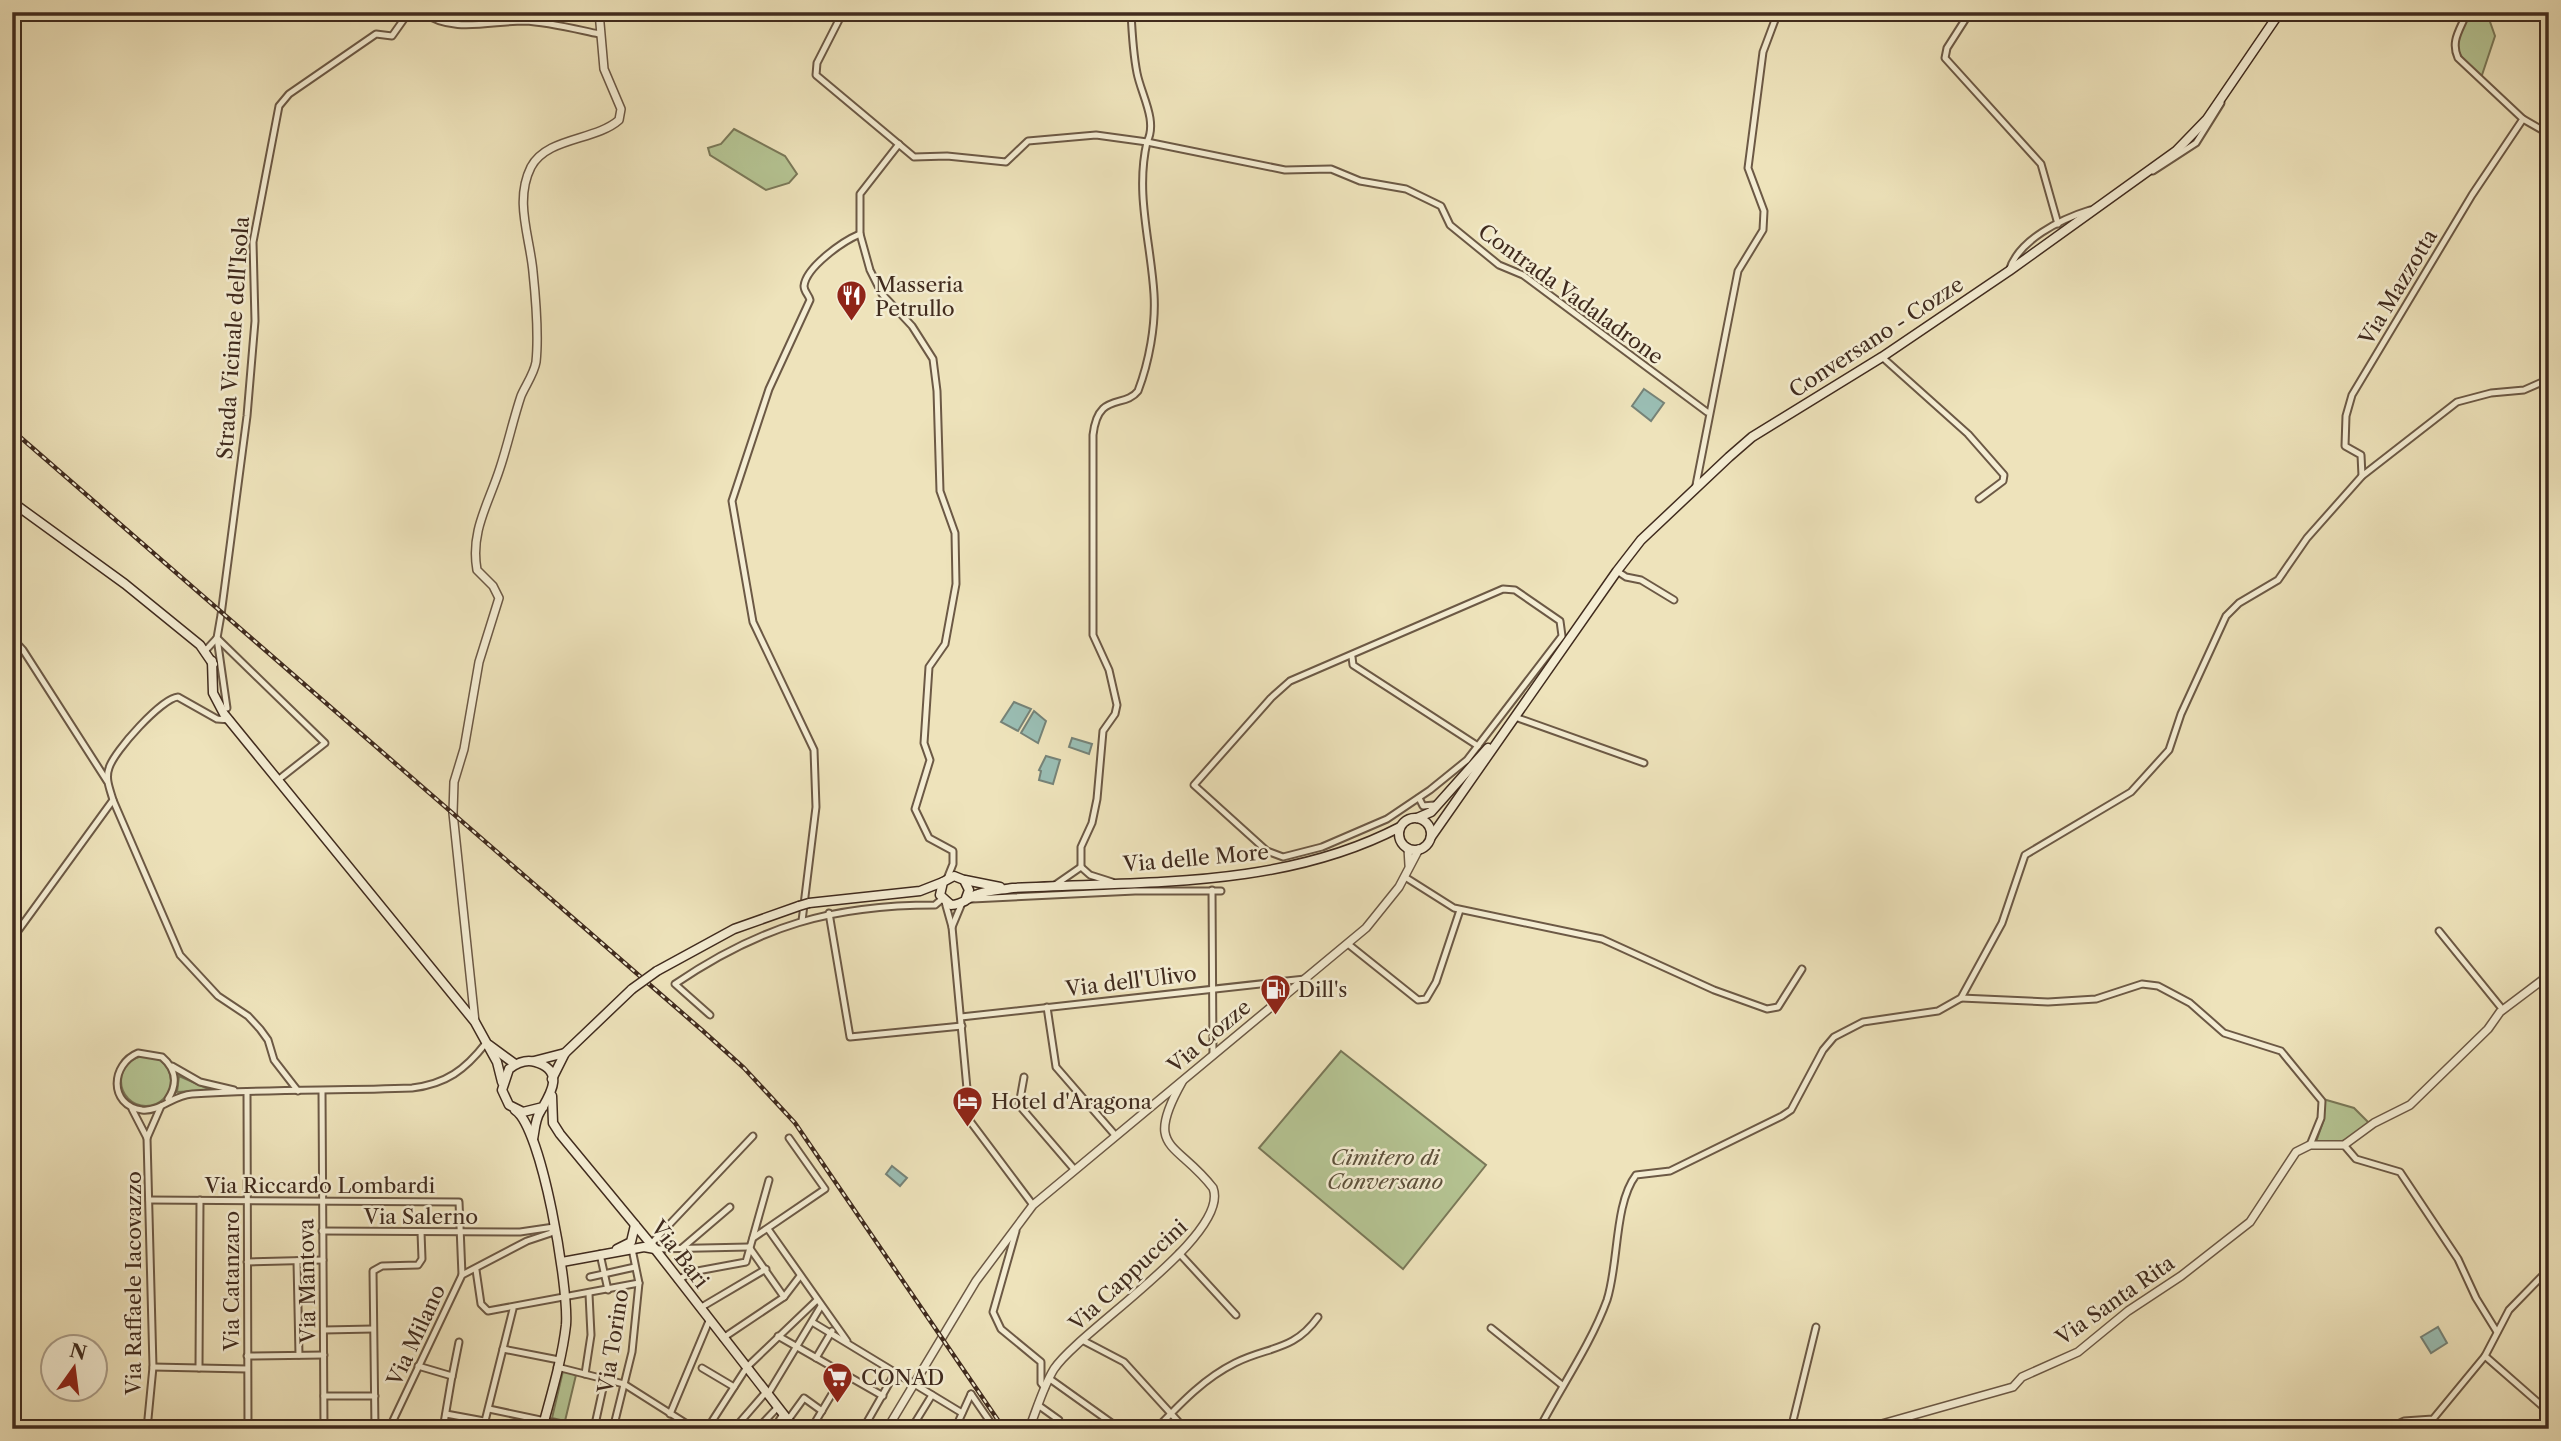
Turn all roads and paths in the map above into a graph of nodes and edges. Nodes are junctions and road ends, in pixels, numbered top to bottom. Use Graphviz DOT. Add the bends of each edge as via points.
graph roads {
  1 [pos="409,12"];
  2 [pos="423,12"];
  3 [pos="599,12"];
  4 [pos="843,12"];
  5 [pos="1131,12"];
  6 [pos="1778,12"];
  7 [pos="1970,12"];
  8 [pos="2280,12"];
  9 [pos="2467,12"];
  10 [pos="599,34"];
  11 [pos="2523,119"];
  12 [pos="2549,134"];
  13 [pos="1147,142"];
  14 [pos="899,144"];
  15 [pos="2097,208"];
  16 [pos="2058,224"];
  17 [pos="860,234"];
  18 [pos="2009,271"];
  19 [pos="1882,357"];
  20 [pos="2549,379"];
  21 [pos="1707,412"];
  22 [pos="2362,476"];
  23 [pos="1695,490"];
  24 [pos="1979,499"];
  25 [pos="13,505"];
  26 [pos="1617,571"];
  27 [pos="1674,600"];
  28 [pos="12,638"];
  29 [pos="217,638"];
  30 [pos="205,651"];
  31 [pos="1352,657"];
  32 [pos="227,714"];
  33 [pos="1515,716"];
  34 [pos="1478,747"];
  35 [pos="1644,764"];
  36 [pos="1472,768"];
  37 [pos="278,780"];
  38 [pos="107,781"];
  39 [pos="1419,798"];
  40 [pos="113,800"];
  41 [pos="1389,817"];
  42 [pos="1417,818"];
  43 [pos="1400,827"];
  44 [pos="1388,833"];
  45 [pos="1431,837"];
  46 [pos="1378,840"];
  47 [pos="1401,841"];
  48 [pos="1408,848"];
  49 [pos="1419,849"];
  50 [pos="953,864"];
  51 [pos="1081,867"];
  52 [pos="1410,867"];
  53 [pos="1405,877"];
  54 [pos="962,879"];
  55 [pos="945,880"];
  56 [pos="1115,883"];
  57 [pos="1054,886"];
  58 [pos="1013,888"];
  59 [pos="1212,890"];
  60 [pos="920,891"];
  61 [pos="1221,891"];
  62 [pos="942,899"];
  63 [pos="965,901"];
  64 [pos="1460,910"];
  65 [pos="829,914"];
  66 [pos="802,921"];
  67 [pos="952,927"];
  68 [pos="2439,931"];
  69 [pos="12,939"];
  70 [pos="1348,944"];
  71 [pos="1802,969"];
  72 [pos="2549,975"];
  73 [pos="1306,979"];
  74 [pos="1213,988"];
  75 [pos="1961,998"];
  76 [pos="1047,1007"];
  77 [pos="2503,1010"];
  78 [pos="710,1015"];
  79 [pos="961,1017"];
  80 [pos="475,1022"];
  81 [pos="962,1026"];
  82 [pos="486,1043"];
  83 [pos="565,1053"];
  84 [pos="1213,1055"];
  85 [pos="533,1061"];
  86 [pos="170,1064"];
  87 [pos="515,1064"];
  88 [pos="1024,1077"];
  89 [pos="552,1079"];
  90 [pos="1184,1079"];
  91 [pos="502,1082"];
  92 [pos="298,1091"];
  93 [pos="322,1091"];
  94 [pos="247,1092"];
  95 [pos="552,1096"];
  96 [pos="169,1100"];
  97 [pos="130,1106"];
  98 [pos="161,1106"];
  99 [pos="543,1107"];
  100 [pos="515,1110"];
  101 [pos="1115,1135"];
  102 [pos="753,1136"];
  103 [pos="148,1138"];
  104 [pos="789,1138"];
  105 [pos="533,1139"];
  106 [pos="2311,1145"];
  107 [pos="2344,1145"];
  108 [pos="1074,1169"];
  109 [pos="769,1180"];
  110 [pos="149,1200"];
  111 [pos="200,1200"];
  112 [pos="246,1200"];
  113 [pos="321,1200"];
  114 [pos="1033,1205"];
  115 [pos="730,1207"];
  116 [pos="1018,1221"];
  117 [pos="635,1225"];
  118 [pos="554,1227"];
  119 [pos="768,1229"];
  120 [pos="322,1231"];
  121 [pos="520,1231"];
  122 [pos="421,1232"];
  123 [pos="460,1232"];
  124 [pos="753,1238"];
  125 [pos="527,1241"];
  126 [pos="643,1245"];
  127 [pos="749,1247"];
  128 [pos="681,1248"];
  129 [pos="600,1254"];
  130 [pos="1179,1254"];
  131 [pos="297,1261"];
  132 [pos="323,1261"];
  133 [pos="247,1262"];
  134 [pos="562,1262"];
  135 [pos="635,1267"];
  136 [pos="766,1269"];
  137 [pos="2549,1269"];
  138 [pos="476,1270"];
  139 [pos="604,1274"];
  140 [pos="462,1275"];
  141 [pos="800,1276"];
  142 [pos="590,1277"];
  143 [pos="678,1280"];
  144 [pos="639,1283"];
  145 [pos="608,1290"];
  146 [pos="590,1294"];
  147 [pos="784,1297"];
  148 [pos="566,1299"];
  149 [pos="819,1303"];
  150 [pos="700,1308"];
  151 [pos="513,1309"];
  152 [pos="1236,1315"];
  153 [pos="1318,1317"];
  154 [pos="709,1321"];
  155 [pos="812,1322"];
  156 [pos="835,1325"];
  157 [pos="1816,1327"];
  158 [pos="1491,1328"];
  159 [pos="373,1329"];
  160 [pos="324,1330"];
  161 [pos="2497,1332"];
  162 [pos="831,1333"];
  163 [pos="778,1336"];
  164 [pos="723,1338"];
  165 [pos="1084,1341"];
  166 [pos="459,1342"];
  167 [pos="852,1346"];
  168 [pos="797,1347"];
  169 [pos="503,1349"];
  170 [pos="299,1355"];
  171 [pos="324,1355"];
  172 [pos="247,1356"];
  173 [pos="2485,1356"];
  174 [pos="816,1358"];
  175 [pos="558,1364"];
  176 [pos="418,1366"];
  177 [pos="153,1367"];
  178 [pos="747,1367"];
  179 [pos="199,1368"];
  180 [pos="702,1368"];
  181 [pos="247,1369"];
  182 [pos="895,1373"];
  183 [pos="585,1374"];
  184 [pos="844,1374"];
  185 [pos="452,1379"];
  186 [pos="605,1379"];
  187 [pos="1050,1379"];
  188 [pos="624,1384"];
  189 [pos="914,1384"];
  190 [pos="1562,1385"];
  191 [pos="734,1387"];
  192 [pos="1046,1388"];
  193 [pos="767,1393"];
  194 [pos="932,1395"];
  195 [pos="324,1396"];
  196 [pos="375,1396"];
  197 [pos="883,1396"];
  198 [pos="1038,1405"];
  199 [pos="488,1409"];
  200 [pos="822,1411"];
  201 [pos="2549,1412"];
  202 [pos="962,1413"];
  203 [pos="1171,1413"];
  204 [pos="446,1414"];
  205 [pos="670,1414"];
  206 [pos="783,1414"];
  207 [pos="1059,1420"];
  208 [pos="543,1424"];
  209 [pos="484,1425"];
  210 [pos="912,1426"];
  211 [pos="1030,1426"];
  212 [pos="147,1429"];
  213 [pos="247,1429"];
  214 [pos="324,1429"];
  215 [pos="375,1429"];
  216 [pos="388,1429"];
  217 [pos="443,1429"];
  218 [pos="582,1429"];
  219 [pos="594,1429"];
  220 [pos="613,1429"];
  221 [pos="695,1429"];
  222 [pos="707,1429"];
  223 [pos="734,1429"];
  224 [pos="757,1429"];
  225 [pos="774,1429"];
  226 [pos="795,1429"];
  227 [pos="811,1429"];
  228 [pos="863,1429"];
  229 [pos="887,1429"];
  230 [pos="925,1429"];
  231 [pos="955,1429"];
  232 [pos="995,1429"];
  233 [pos="1041,1429"];
  234 [pos="1120,1429"];
  235 [pos="1156,1429"];
  236 [pos="1185,1429"];
  237 [pos="1539,1429"];
  238 [pos="1791,1429"];
  239 [pos="1864,1429"];
  240 [pos="2387,1429"];
  1 -- 29 [label="street, Strada Vicinale dell'Isola" via="392,36 376,34 289,94 279,106 253,242 255,321 247,416"];
  2 -- 10 [label="street" via="452,24 526,21"];
  3 -- 10 [label="street"];
  4 -- 14 [label="street, Contrada Vadaladrone" via="817,63 816,75"];
  5 -- 13 [label="street" via="1137,76 1149,111"];
  6 -- 21 [label="street" via="1763,52 1748,168 1764,211 1763,230 1738,271"];
  7 -- 16 [label="street" via="1945,58 2041,164"];
  8 -- 15 [label="main road, Conversano - Cozze" via="2193,136"];
  9 -- 11 [label="street" via="2455,39 2458,58"];
  10 -- 80 [label="street" via="604,69 621,109 619,120 541,156 528,177 522,205 533,270 536,366 512,421 476,535 477,570 499,598 479,662 454,782 453,813"];
  11 -- 12 [label="street"];
  11 -- 22 [label="street, Via Mazzotta" via="2348,401 2346,446 2361,455"];
  13 -- 14 [label="street, Contrada Vadaladrone" via="1096,135 1028,141 1006,162 933,155 918,159"];
  13 -- 21 [label="street, Contrada Vadaladrone" via="1285,170 1331,169 1360,181 1406,190 1441,206 1450,225 1499,265 1523,275"];
  13 -- 51 [label="street" via="1141,189 1154,295 1150,343 1135,396 1107,405 1098,416 1093,435 1093,635 1109,670 1117,705 1103,731 1097,799"];
  14 -- 17 [label="street" via="860,194"];
  15 -- 16 [label="street"];
  15 -- 18 [label="main road, Conversano - Cozze"];
  16 -- 18 [label="street" via="2025,246 2013,258"];
  17 -- 50 [label="street" via="882,294 912,326 933,359 940,491 955,533 956,584 945,644 929,667 924,743 930,760 915,809 929,838 953,851"];
  17 -- 66 [label="street" via="834,249 805,282 810,300 769,389 732,496 753,622 814,750 816,807"];
  18 -- 19 [label="main road, Conversano - Cozze"];
  19 -- 23 [label="main road, Conversano - Cozze" via="1752,437"];
  19 -- 24 [label="street" via="1950,417 2004,475 2003,481"];
  20 -- 22 [label="street" via="2524,390 2457,402"];
  21 -- 23 [label="street"];
  22 -- 75 [label="street" via="2307,538 2278,580 2225,616 2161,760 2131,792 2025,855 2002,923"];
  23 -- 26 [label="main road, Conversano - Cozze" via="1641,540"];
  25 -- 30 [label="main road" via="125,584"];
  26 -- 27 [label="street"];
  26 -- 33 [label="main road, Conversano - Cozze"];
  28 -- 38 [label="street"];
  29 -- 30 [label="street"];
  29 -- 32 [label="street"];
  29 -- 37 [label="street" via="325,743"];
  30 -- 32 [label="main road"];
  31 -- 34 [label="street" via="1353,664"];
  31 -- 34 [label="street" via="1360,649 1503,589 1515,590 1560,621 1562,636"];
  31 -- 41 [label="street" via="1281,688 1194,785 1267,851 1283,857 1322,848"];
  32 -- 37 [label="main road"];
  32 -- 38 [label="street" via="217,719 178,697 167,699 124,744 112,761"];
  33 -- 35 [label="street"];
  33 -- 36 [label="main road"];
  33 -- 45 [label="main road"];
  34 -- 39 [label="street"];
  36 -- 39 [label="street" via="1432,806 1423,806"];
  36 -- 42 [label="main road" via="1431,812"];
  37 -- 80 [label="main road"];
  38 -- 40 [label="street"];
  39 -- 41 [label="street"];
  40 -- 69 [label="street"];
  40 -- 92 [label="street" via="180,955 218,996 260,1029 274,1060"];
  41 -- 43 [label="street"];
  41 -- 44 [label="street"];
  42 -- 43 [label="main road"];
  42 -- 45 [label="main road" via="1429,827"];
  43 -- 44 [label="main road"];
  43 -- 47 [label="main road"];
  44 -- 46 [label="main road"];
  45 -- 49 [label="main road"];
  46 -- 47 [label="main road"];
  46 -- 56 [label="main road, Via delle More" via="1257,874"];
  47 -- 48 [label="main road"];
  48 -- 49 [label="main road"];
  48 -- 52 [label="street"];
  49 -- 52 [label="street, Via Cozze"];
  50 -- 54 [label="street"];
  50 -- 55 [label="street"];
  51 -- 56 [label="street"];
  51 -- 57 [label="street"];
  52 -- 53 [label="street, Via Cozze"];
  53 -- 64 [label="street"];
  53 -- 70 [label="street, Via Cozze" via="1388,903"];
  54 -- 55 [label="main road"];
  54 -- 58 [label="main road"];
  54 -- 63 [label="main road" via="969,890"];
  55 -- 60 [label="main road"];
  55 -- 62 [label="main road"];
  56 -- 57 [label="main road, Via delle More"];
  57 -- 58 [label="main road, Via delle More"];
  58 -- 63 [label="main road" via="975,894"];
  59 -- 61 [label="street"];
  59 -- 63 [label="street"];
  59 -- 74 [label="street"];
  60 -- 62 [label="main road"];
  60 -- 83 [label="main road, bridge" via="809,903 734,929 632,989"];
  62 -- 63 [label="main road" via="951,905"];
  62 -- 65 [label="street" via="935,905 880,906"];
  62 -- 67 [label="street"];
  63 -- 67 [label="street"];
  64 -- 70 [label="street" via="1426,999 1418,1000"];
  64 -- 71 [label="street" via="1602,939 1714,990 1773,1010"];
  65 -- 66 [label="street"];
  65 -- 81 [label="street" via="850,1037"];
  66 -- 78 [label="street" via="714,957 675,984"];
  67 -- 79 [label="street"];
  68 -- 77 [label="street"];
  70 -- 73 [label="street, Via Cozze"];
  72 -- 77 [label="street"];
  73 -- 74 [label="street, Via dell'Ulivo"];
  73 -- 84 [label="street, Via Cozze"];
  74 -- 76 [label="street, Via dell'Ulivo"];
  74 -- 84 [label="street"];
  75 -- 106 [label="street" via="2060,1002 2096,999 2129,986 2158,986 2190,1003 2224,1033 2276,1048 2286,1056 2322,1101 2322,1118"];
  75 -- 190 [label="street" via="1938,1011 1875,1019 1847,1029 1828,1041 1791,1110 1670,1171 1636,1175 1623,1205 1616,1267 1605,1305"];
  76 -- 79 [label="street, Via dell'Ulivo"];
  76 -- 101 [label="street" via="1056,1068"];
  77 -- 107 [label="street" via="2410,1105"];
  79 -- 81 [label="street"];
  80 -- 82 [label="main road"];
  81 -- 114 [label="street" via="970,1121"];
  82 -- 87 [label="main road"];
  82 -- 91 [label="main road"];
  82 -- 93 [label="street" via="458,1074 437,1085"];
  83 -- 85 [label="main road"];
  83 -- 89 [label="main road"];
  84 -- 90 [label="street, Via Cozze"];
  85 -- 87 [label="main road"];
  85 -- 89 [label="main road" via="545,1067"];
  86 -- 94 [label="street" via="200,1082"];
  86 -- 96 [label="street" via="175,1082"];
  86 -- 97 [label="street" via="146,1052 123,1062 118,1091"];
  87 -- 91 [label="main road"];
  88 -- 108 [label="street" via="1019,1105"];
  89 -- 95 [label="main road"];
  90 -- 101 [label="street, Via Cozze"];
  90 -- 130 [label="street, Via Cappuccini" via="1164,1119 1165,1138 1216,1195 1204,1227"];
  91 -- 100 [label="main road" via="504,1098"];
  92 -- 93 [label="street"];
  92 -- 94 [label="street"];
  93 -- 113 [label="street, Via Mantova"];
  94 -- 96 [label="street" via="188,1094"];
  94 -- 112 [label="street, Via Catanzaro"];
  95 -- 99 [label="main road"];
  95 -- 117 [label="main road, Via Bari" via="553,1123"];
  96 -- 98 [label="street"];
  97 -- 98 [label="street" via="146,1110"];
  97 -- 103 [label="street"];
  98 -- 103 [label="street"];
  99 -- 100 [label="main road" via="531,1112"];
  99 -- 105 [label="main road"];
  100 -- 105 [label="main road" via="526,1119"];
  101 -- 108 [label="street, Via Cozze"];
  102 -- 126 [label="street"];
  103 -- 110 [label="street, Via Raffaele Iacovazzo"];
  104 -- 119 [label="street" via="825,1189"];
  105 -- 118 [label="main road"];
  106 -- 107 [label="street"];
  106 -- 239 [label="street, Via Santa Rita" via="2296,1152 2250,1222 2078,1352 2022,1377 2013,1387"];
  107 -- 161 [label="street" via="2356,1159 2400,1172 2451,1247"];
  108 -- 114 [label="street, Via Cozze"];
  109 -- 124 [label="street"];
  110 -- 111 [label="street, Via Riccardo Lombardi"];
  110 -- 177 [label="street, Via Raffaele Iacovazzo"];
  111 -- 112 [label="street, Via Riccardo Lombardi"];
  111 -- 179 [label="street"];
  112 -- 113 [label="street, Via Riccardo Lombardi"];
  112 -- 133 [label="street, Via Catanzaro"];
  113 -- 120 [label="street, Via Mantova"];
  113 -- 123 [label="street, Via Riccardo Lombardi" via="460,1202"];
  114 -- 116 [label="street, Via Cozze"];
  115 -- 128 [label="street"];
  116 -- 189 [label="street, Via Cozze"];
  116 -- 192 [label="street" via="993,1312 1001,1329 1041,1362 1041,1383"];
  117 -- 126 [label="main road"];
  117 -- 126 [label="main road, Via Bari"];
  118 -- 121 [label="street, Via Salerno"];
  118 -- 125 [label="street, Via Milano" via="551,1233"];
  118 -- 134 [label="main road"];
  119 -- 124 [label="street"];
  119 -- 141 [label="street"];
  120 -- 122 [label="street, Via Salerno"];
  120 -- 132 [label="street, Via Mantova"];
  121 -- 123 [label="street, Via Salerno"];
  121 -- 125 [label="street"];
  122 -- 123 [label="street, Via Salerno"];
  122 -- 159 [label="street" via="418,1265 382,1266 373,1271"];
  123 -- 140 [label="street, Via Riccardo Lombardi"];
  124 -- 127 [label="street"];
  125 -- 138 [label="street, Via Milano"];
  126 -- 128 [label="street"];
  126 -- 129 [label="main road"];
  126 -- 135 [label="street, Via Torino" via="634,1259"];
  126 -- 143 [label="main road, Via Bari"];
  127 -- 128 [label="street"];
  127 -- 136 [label="street"];
  127 -- 143 [label="street" via="744,1264 692,1272"];
  129 -- 134 [label="main road"];
  129 -- 139 [label="street"];
  130 -- 152 [label="street"];
  130 -- 165 [label="street, Via Cappuccini"];
  131 -- 132 [label="street"];
  131 -- 133 [label="street"];
  131 -- 170 [label="street"];
  132 -- 160 [label="street, Via Mantova"];
  133 -- 172 [label="street, Via Catanzaro"];
  134 -- 148 [label="main road"];
  135 -- 139 [label="street"];
  135 -- 144 [label="street, Via Torino"];
  136 -- 147 [label="street"];
  136 -- 150 [label="street"];
  137 -- 161 [label="street" via="2509,1310"];
  138 -- 140 [label="street, Via Milano"];
  138 -- 151 [label="street" via="483,1309"];
  139 -- 142 [label="street"];
  139 -- 145 [label="street"];
  140 -- 176 [label="street, Via Milano"];
  141 -- 147 [label="street"];
  141 -- 149 [label="street"];
  143 -- 150 [label="main road, Via Bari"];
  144 -- 145 [label="street"];
  144 -- 188 [label="street, Via Torino"];
  145 -- 146 [label="street"];
  146 -- 148 [label="street"];
  146 -- 183 [label="street" via="591,1335"];
  147 -- 164 [label="street"];
  148 -- 151 [label="street"];
  148 -- 175 [label="main road"];
  149 -- 155 [label="street"];
  149 -- 156 [label="street"];
  149 -- 163 [label="street"];
  150 -- 154 [label="main road, Via Bari"];
  151 -- 169 [label="street"];
  153 -- 203 [label="street" via="1282,1348 1236,1362 1191,1391"];
  154 -- 164 [label="main road, Via Bari"];
  154 -- 205 [label="street"];
  155 -- 162 [label="street"];
  155 -- 168 [label="street"];
  156 -- 162 [label="street"];
  156 -- 167 [label="street"];
  157 -- 238 [label="street"];
  158 -- 190 [label="street"];
  159 -- 160 [label="street"];
  159 -- 196 [label="street"];
  160 -- 171 [label="street, Via Mantova"];
  161 -- 173 [label="street"];
  162 -- 167 [label="street"];
  162 -- 174 [label="street"];
  163 -- 168 [label="street"];
  163 -- 178 [label="street"];
  164 -- 178 [label="main road, Via Bari"];
  165 -- 187 [label="street, Via Cappuccini" via="1055,1368"];
  165 -- 203 [label="street" via="1124,1362"];
  166 -- 185 [label="street"];
  167 -- 182 [label="street"];
  168 -- 174 [label="street"];
  168 -- 193 [label="street"];
  169 -- 175 [label="street"];
  169 -- 199 [label="street"];
  170 -- 171 [label="street"];
  170 -- 172 [label="street"];
  171 -- 195 [label="street, Via Mantova"];
  172 -- 181 [label="street, Via Catanzaro"];
  173 -- 201 [label="street"];
  173 -- 240 [label="street" via="2433,1419"];
  174 -- 184 [label="street"];
  175 -- 183 [label="street"];
  175 -- 208 [label="main road"];
  176 -- 185 [label="street" via="447,1372"];
  176 -- 216 [label="street, Via Milano"];
  177 -- 179 [label="street"];
  177 -- 212 [label="street, Via Raffaele Iacovazzo"];
  178 -- 191 [label="street"];
  178 -- 193 [label="main road, Via Bari"];
  179 -- 181 [label="street"];
  180 -- 191 [label="street"];
  181 -- 213 [label="street, Via Catanzaro"];
  182 -- 189 [label="street"];
  182 -- 197 [label="street"];
  183 -- 186 [label="street"];
  184 -- 197 [label="street"];
  184 -- 200 [label="street"];
  185 -- 204 [label="street"];
  186 -- 188 [label="street"];
  186 -- 219 [label="street"];
  187 -- 192 [label="street, Via Cappuccini"];
  187 -- 234 [label="street"];
  188 -- 205 [label="street"];
  188 -- 220 [label="street, Via Torino"];
  189 -- 194 [label="street"];
  189 -- 229 [label="street, Via Cozze"];
  190 -- 237 [label="street"];
  191 -- 222 [label="street"];
  192 -- 198 [label="street, Via Cappuccini"];
  193 -- 206 [label="main road, Via Bari"];
  193 -- 223 [label="street"];
  194 -- 202 [label="street"];
  194 -- 210 [label="street"];
  195 -- 196 [label="street"];
  195 -- 214 [label="street, Via Mantova"];
  196 -- 215 [label="street"];
  197 -- 228 [label="street"];
  198 -- 207 [label="street"];
  198 -- 211 [label="street, Via Cappuccini"];
  199 -- 208 [label="street"];
  199 -- 209 [label="street"];
  200 -- 206 [label="street" via="804,1398"];
  200 -- 227 [label="street"];
  202 -- 231 [label="street"];
  202 -- 232 [label="street" via="971,1394"];
  203 -- 235 [label="street"];
  203 -- 236 [label="street"];
  204 -- 209 [label="street"];
  204 -- 217 [label="street"];
  205 -- 221 [label="street"];
  206 -- 224 [label="street"];
  206 -- 225 [label="street"];
  206 -- 226 [label="main road, Via Bari"];
  208 -- 218 [label="street"];
  210 -- 230 [label="street"];
  211 -- 233 [label="street"];
}
